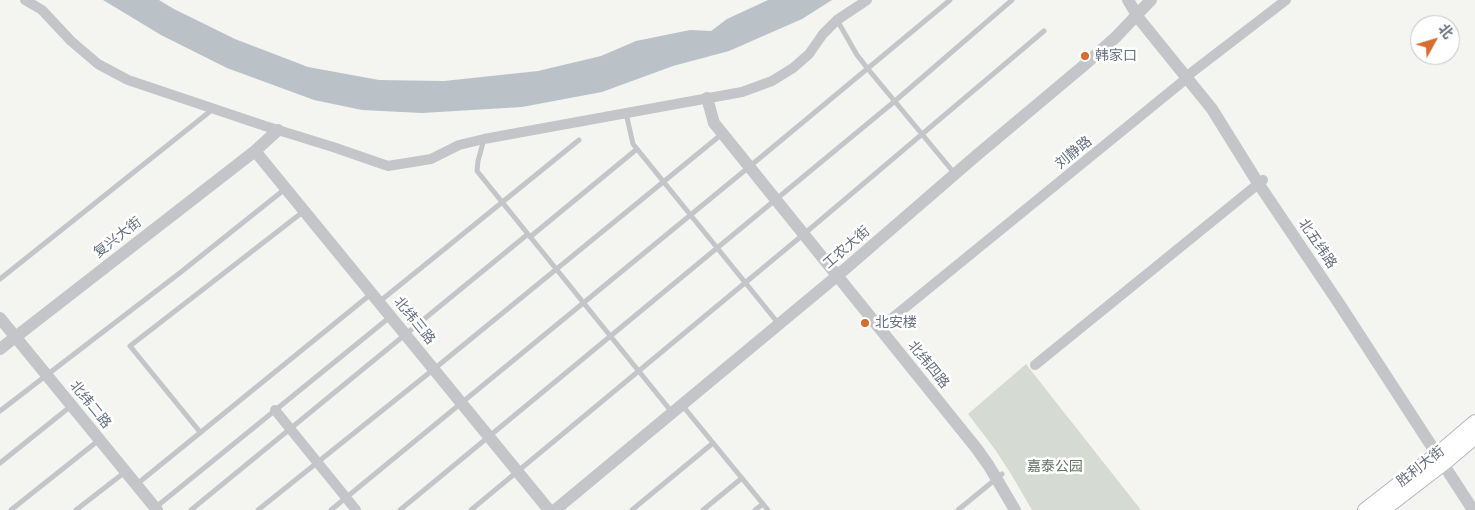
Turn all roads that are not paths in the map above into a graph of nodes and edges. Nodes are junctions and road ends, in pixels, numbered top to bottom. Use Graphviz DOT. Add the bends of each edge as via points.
graph roads {
  1 [pos="25,0"];
  2 [pos="867,0"];
  3 [pos="950,0"];
  4 [pos="1012,0"];
  5 [pos="1128,0"];
  6 [pos="1151,0"];
  7 [pos="1286,0"];
  8 [pos="1140,14"];
  9 [pos="837,20"];
  10 [pos="1044,31"];
  11 [pos="868,69"];
  12 [pos="1189,76"];
  13 [pos="707,98"];
  14 [pos="895,101"];
  15 [pos="213,108"];
  16 [pos="626,113"];
  17 [pos="278,130"];
  18 [pos="723,134"];
  19 [pos="922,134"];
  20 [pos="484,139"];
  21 [pos="579,140"];
  22 [pos="638,149"];
  23 [pos="255,151"];
  24 [pos="750,167"];
  25 [pos="955,174"];
  26 [pos="664,182"];
  27 [pos="1260,182"];
  28 [pos="286,188"];
  29 [pos="776,200"];
  30 [pos="503,203"];
  31 [pos="304,211"];
  32 [pos="691,215"];
  33 [pos="804,234"];
  34 [pos="529,236"];
  35 [pos="718,248"];
  36 [pos="557,270"];
  37 [pos="842,276"];
  38 [pos="0,279"];
  39 [pos="745,283"];
  40 [pos="375,298"];
  41 [pos="584,303"];
  42 [pos="391,317"];
  43 [pos="0,318"];
  44 [pos="779,324"];
  45 [pos="882,326"];
  46 [pos="405,334"];
  47 [pos="15,337"];
  48 [pos="611,337"];
  49 [pos="0,349"];
  50 [pos="1035,365"];
  51 [pos="434,369"];
  52 [pos="639,372"];
  53 [pos="46,375"];
  54 [pos="462,404"];
  55 [pos="72,406"];
  56 [pos="677,408"];
  57 [pos="275,410"];
  58 [pos="0,411"];
  59 [pos="1475,422"];
  60 [pos="290,429"];
  61 [pos="200,432"];
  62 [pos="1475,437"];
  63 [pos="490,438"];
  64 [pos="100,440"];
  65 [pos="714,443"];
  66 [pos="1442,457"];
  67 [pos="317,462"];
  68 [pos="0,463"];
  69 [pos="126,471"];
  70 [pos="518,472"];
  71 [pos="999,476"];
  72 [pos="742,478"];
  73 [pos="136,484"];
  74 [pos="346,498"];
  75 [pos="763,504"];
  76 [pos="152,508"];
  77 [pos="11,510"];
  78 [pos="76,510"];
  79 [pos="191,510"];
  80 [pos="258,510"];
  81 [pos="331,510"];
  82 [pos="356,510"];
  83 [pos="400,510"];
  84 [pos="471,510"];
  85 [pos="549,510"];
  86 [pos="555,510"];
  87 [pos="632,510"];
  88 [pos="702,510"];
  89 [pos="755,510"];
  90 [pos="768,510"];
  91 [pos="958,510"];
  92 [pos="1015,510"];
  93 [pos="1023,510"];
  94 [pos="1365,510"];
  95 [pos="1383,510"];
  96 [pos="1473,510"];
  1 -- 15 [label="street" via="42,10 98,64 128,80"];
  2 -- 9 [label="street"];
  3 -- 11 [label="lane"];
  4 -- 14 [label="lane"];
  5 -- 8 [label="street, 北五纬路"];
  6 -- 8 [label="street, 工农大街"];
  7 -- 12 [label="street, 刘静路"];
  8 -- 12 [label="street, 北五纬路"];
  8 -- 25 [label="street, 工农大街"];
  8 -- 37 [label="street, 工农大街" via="1119,43 1099,61"];
  9 -- 11 [label="lane"];
  9 -- 13 [label="street" via="809,54 772,81 742,92"];
  10 -- 19 [label="lane"];
  11 -- 14 [label="lane"];
  11 -- 24 [label="lane"];
  12 -- 27 [label="street, 北五纬路" via="1219,112"];
  12 -- 45 [label="street, 刘静路"];
  13 -- 16 [label="street"];
  13 -- 18 [label="street, 北纬四路" via="714,123"];
  14 -- 19 [label="lane"];
  14 -- 29 [label="lane"];
  15 -- 17 [label="street"];
  15 -- 38 [label="lane"];
  16 -- 20 [label="street"];
  16 -- 22 [label="lane" via="633,144"];
  17 -- 20 [label="street" via="388,166 431,160 459,145"];
  17 -- 23 [label="street, 复兴大街"];
  18 -- 24 [label="street, 北纬四路"];
  18 -- 26 [label="lane"];
  19 -- 25 [label="lane"];
  19 -- 33 [label="lane"];
  20 -- 30 [label="lane" via="477,171"];
  21 -- 30 [label="lane"];
  22 -- 26 [label="lane"];
  22 -- 34 [label="lane"];
  23 -- 28 [label="street, 北纬三路"];
  23 -- 47 [label="street, 复兴大街"];
  24 -- 29 [label="street, 北纬四路"];
  24 -- 32 [label="lane"];
  25 -- 37 [label="street, 工农大街"];
  26 -- 32 [label="lane"];
  26 -- 36 [label="lane"];
  27 -- 50 [label="street"];
  27 -- 66 [label="street, 北五纬路"];
  28 -- 31 [label="street, 北纬三路"];
  28 -- 53 [label="lane"];
  29 -- 33 [label="street, 北纬四路"];
  29 -- 35 [label="lane"];
  30 -- 34 [label="lane"];
  30 -- 40 [label="lane"];
  31 -- 40 [label="street, 北纬三路"];
  31 -- 61 [label="lane" via="130,346"];
  32 -- 35 [label="lane"];
  32 -- 41 [label="lane"];
  33 -- 37 [label="street, 北纬四路"];
  33 -- 39 [label="lane"];
  34 -- 36 [label="lane"];
  34 -- 46 [label="lane"];
  35 -- 39 [label="lane"];
  35 -- 48 [label="lane"];
  36 -- 41 [label="lane"];
  36 -- 51 [label="lane"];
  37 -- 44 [label="street, 工农大街"];
  37 -- 45 [label="street, 北纬四路"];
  39 -- 44 [label="lane"];
  39 -- 52 [label="lane"];
  40 -- 42 [label="street, 北纬三路"];
  40 -- 61 [label="lane"];
  41 -- 48 [label="lane"];
  41 -- 54 [label="lane"];
  42 -- 46 [label="street, 北纬三路"];
  42 -- 57 [label="lane"];
  43 -- 47 [label="street, 北纬二路"];
  44 -- 56 [label="street, 工农大街"];
  45 -- 71 [label="street, 北纬四路" via="981,444"];
  46 -- 51 [label="street, 北纬三路"];
  46 -- 60 [label="lane"];
  47 -- 49 [label="street, 复兴大街"];
  47 -- 53 [label="street, 北纬二路"];
  48 -- 52 [label="lane"];
  48 -- 63 [label="lane"];
  51 -- 54 [label="street, 北纬三路"];
  51 -- 67 [label="lane"];
  52 -- 56 [label="lane"];
  52 -- 70 [label="lane"];
  53 -- 55 [label="street, 北纬二路"];
  53 -- 58 [label="lane"];
  54 -- 63 [label="street, 北纬三路"];
  54 -- 74 [label="lane"];
  55 -- 64 [label="street, 北纬二路"];
  55 -- 68 [label="lane"];
  56 -- 65 [label="lane"];
  56 -- 86 [label="street, 工农大街"];
  57 -- 60 [label="street"];
  57 -- 76 [label="lane"];
  59 -- 66 [label="main road, 胜利大街"];
  60 -- 67 [label="street"];
  60 -- 79 [label="lane"];
  61 -- 73 [label="lane"];
  62 -- 66 [label="main road, 胜利大街"];
  63 -- 70 [label="street, 北纬三路"];
  63 -- 83 [label="lane"];
  64 -- 69 [label="street, 北纬二路"];
  64 -- 77 [label="lane"];
  65 -- 72 [label="lane"];
  65 -- 87 [label="lane"];
  66 -- 94 [label="main road, 胜利大街"];
  66 -- 95 [label="main road, 胜利大街"];
  66 -- 96 [label="street, 北五纬路"];
  67 -- 74 [label="street"];
  67 -- 80 [label="lane"];
  69 -- 73 [label="street, 北纬二路"];
  69 -- 78 [label="lane"];
  70 -- 84 [label="lane"];
  70 -- 85 [label="street, 北纬三路"];
  71 -- 91 [label="lane"];
  71 -- 92 [label="street, 北纬四路"];
  71 -- 93 [label="street, 北纬四路"];
  72 -- 75 [label="lane"];
  72 -- 88 [label="lane"];
  73 -- 76 [label="street, 北纬二路"];
  74 -- 81 [label="lane"];
  74 -- 82 [label="street"];
  75 -- 89 [label="lane"];
  75 -- 90 [label="lane"];
}
